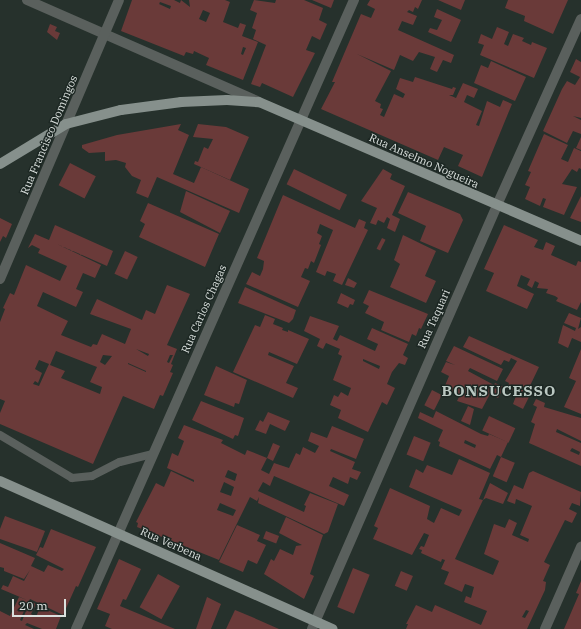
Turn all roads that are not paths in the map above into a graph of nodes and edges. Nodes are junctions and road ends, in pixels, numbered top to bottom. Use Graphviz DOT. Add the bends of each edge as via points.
graph roads {
  1 [pos="27,0"];
  2 [pos="119,0"];
  3 [pos="354,0"];
  4 [pos="581,19"];
  5 [pos="105,35"];
  6 [pos="259,102"];
  7 [pos="301,120"];
  8 [pos="66,124"];
  9 [pos="0,164"];
  10 [pos="497,205"];
  11 [pos="581,241"];
  12 [pos="0,279"];
  13 [pos="0,435"];
  14 [pos="153,454"];
  15 [pos="0,481"];
  16 [pos="117,534"];
  17 [pos="581,547"];
  18 [pos="314,625"];
  19 [pos="76,629"];
  20 [pos="332,629"];
  21 [pos="545,629"];
  1 -- 5 [label="street, Rua Anselmo Nogueira"];
  2 -- 5 [label="street, Rua Francisco Domingos"];
  3 -- 7 [label="street, Rua Carlos Chagas"];
  4 -- 10 [label="street, Rua Taquari"];
  5 -- 6 [label="street, Rua Anselmo Nogueira"];
  5 -- 8 [label="street, Rua Francisco Domingos"];
  6 -- 7 [label="main road, Rua Anselmo Nogueira"];
  6 -- 8 [label="main road, Rua Anselmo Nogueira" via="180,102 121,110"];
  7 -- 10 [label="main road, Rua Anselmo Nogueira"];
  7 -- 14 [label="street, Rua Carlos Chagas"];
  8 -- 9 [label="main road, Rua Anselmo Nogueira"];
  8 -- 12 [label="street, Rua Francisco Domingos"];
  10 -- 11 [label="main road, Rua Anselmo Nogueira"];
  10 -- 18 [label="street, Rua Taquari"];
  13 -- 14 [label="lane" via="72,478 92,476 120,462"];
  14 -- 16 [label="street, Rua Carlos Chagas"];
  15 -- 16 [label="main road, Rua Verbena"];
  16 -- 18 [label="main road, Rua Verbena"];
  16 -- 19 [label="street, Rua Carlos Chagas"];
  17 -- 21 [label="street"];
  18 -- 20 [label="main road, Rua Verbena"];
}
